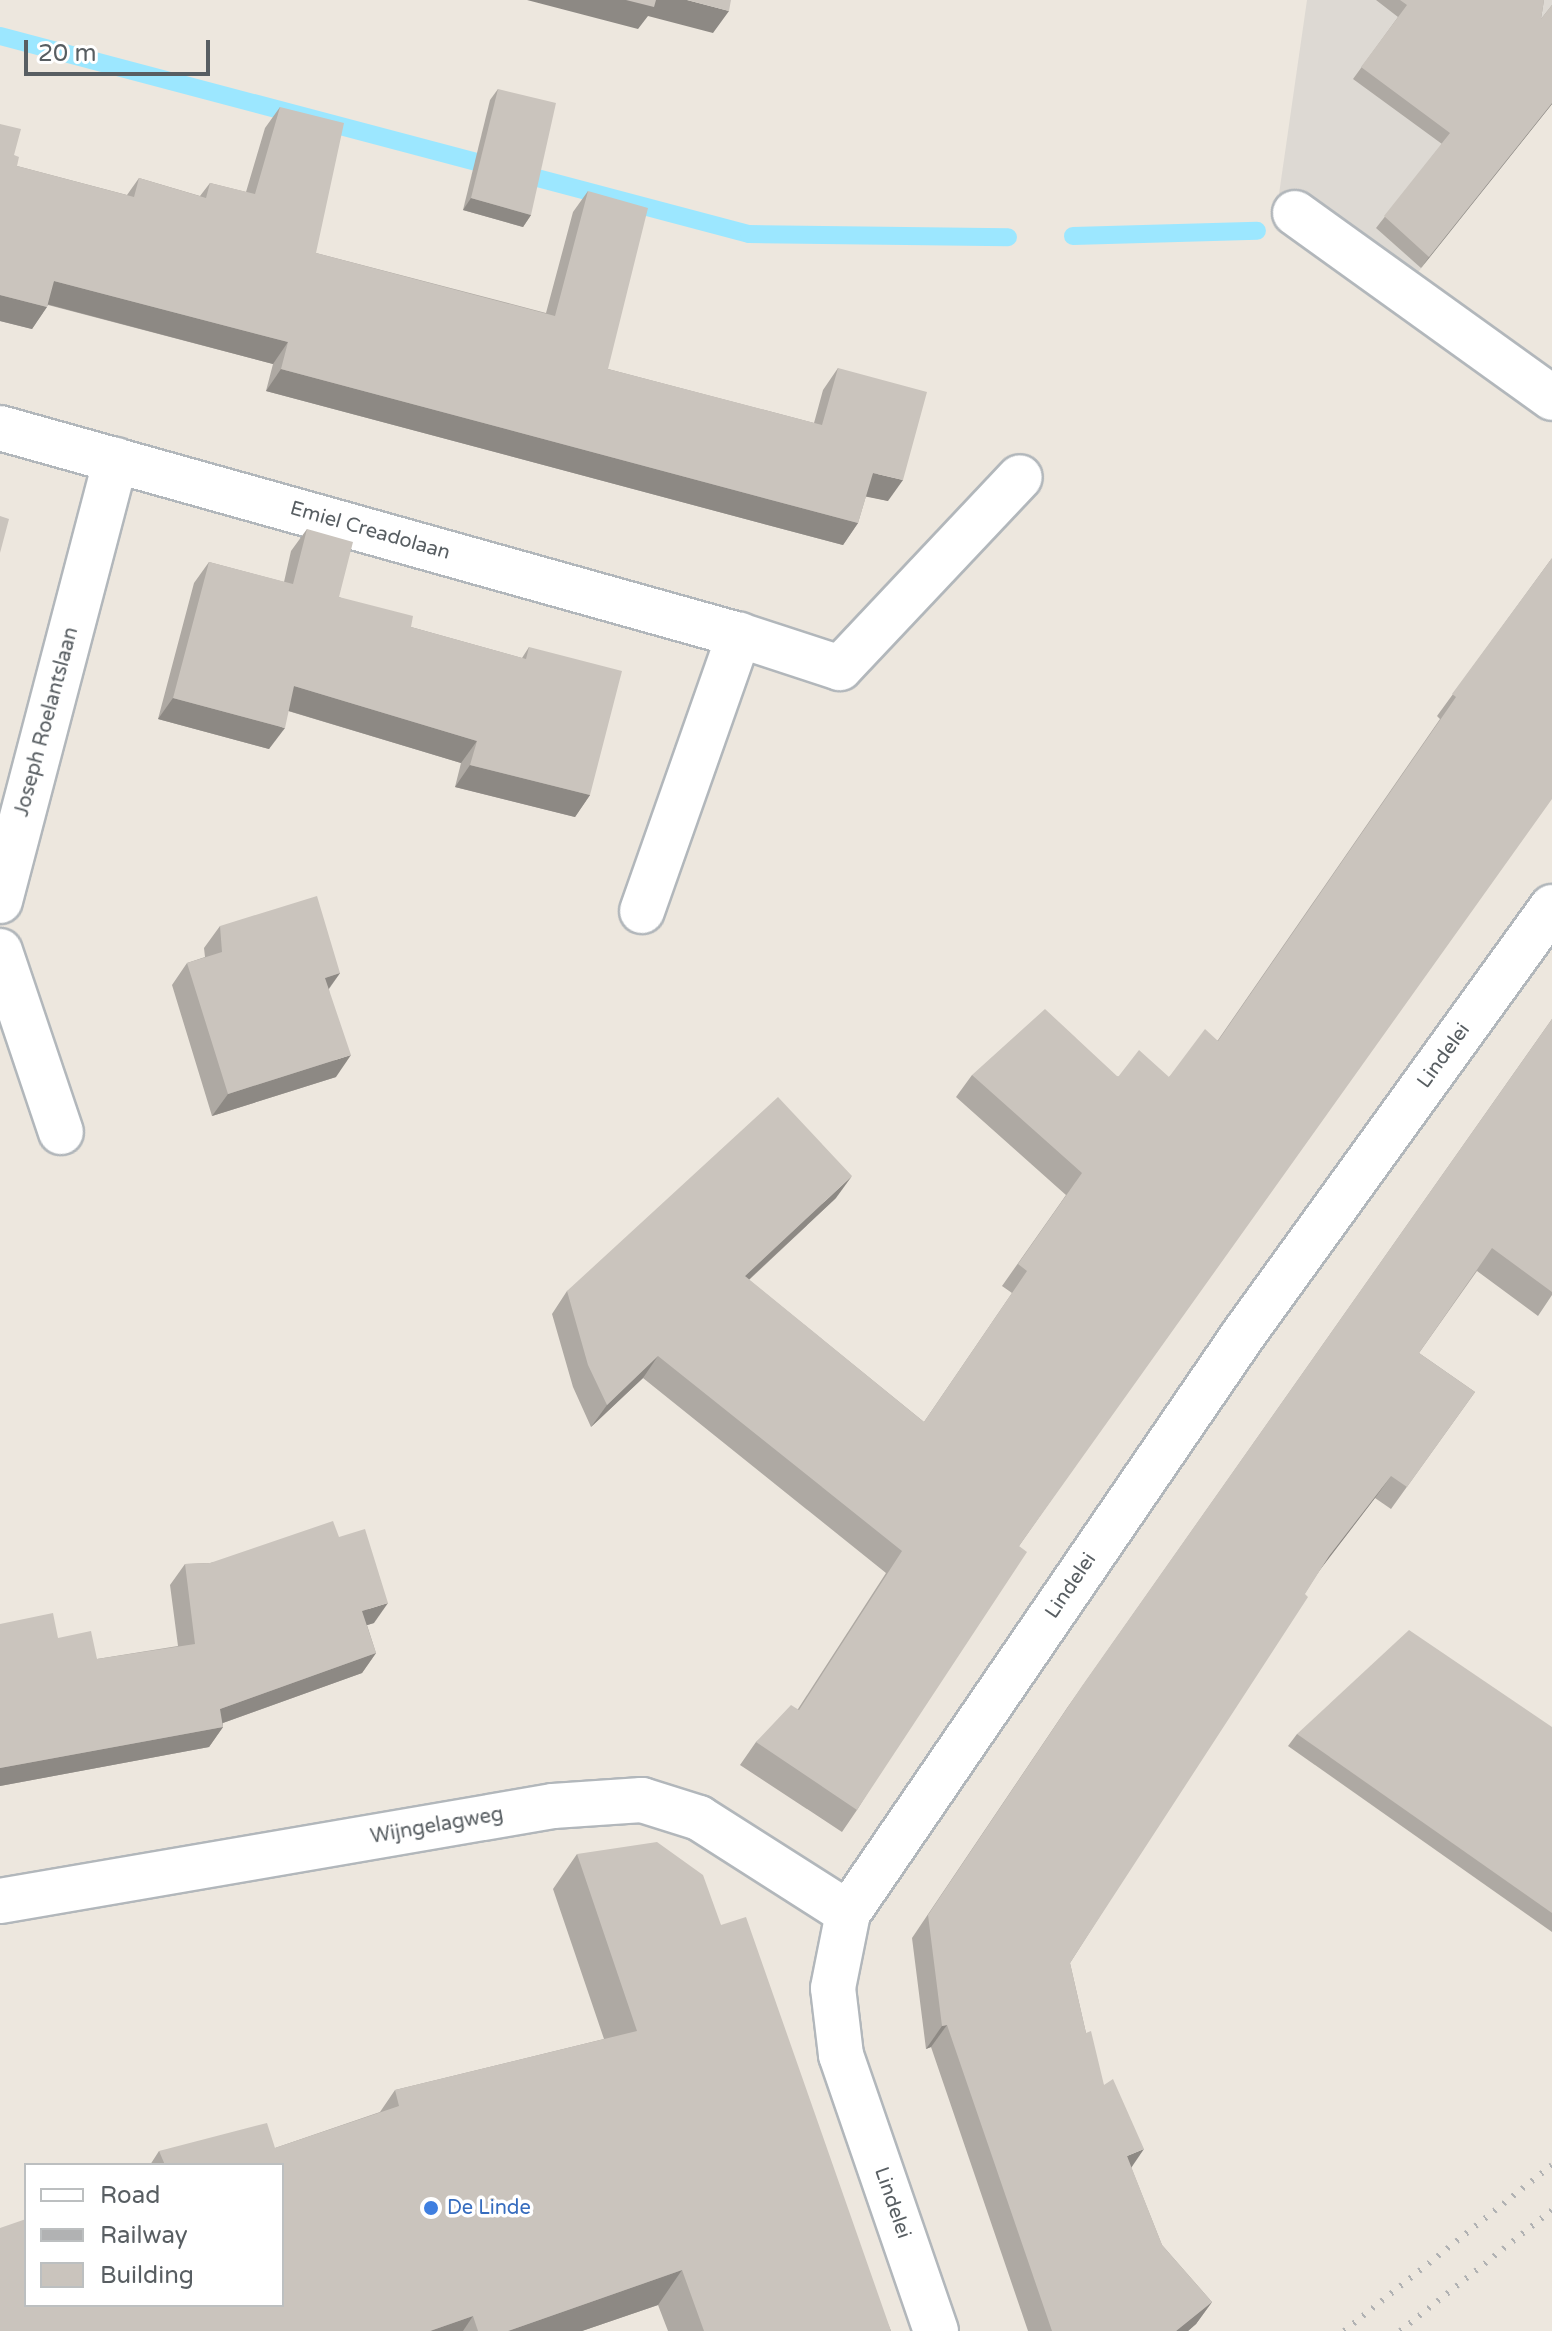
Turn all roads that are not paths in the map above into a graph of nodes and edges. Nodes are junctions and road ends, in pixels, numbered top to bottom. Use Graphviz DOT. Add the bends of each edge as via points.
graph roads {
  1 [pos="1295,213"];
  2 [pos="1552,398"];
  3 [pos="0,428"];
  4 [pos="116,460"];
  5 [pos="1020,477"];
  6 [pos="739,635"];
  7 [pos="0,901"];
  8 [pos="1552,907"];
  9 [pos="642,911"];
  10 [pos="0,951"];
  11 [pos="61,1132"];
  12 [pos="0,1901"];
  13 [pos="848,1913"];
  14 [pos="936,2331"];
  1 -- 2 [label="street"];
  3 -- 4 [label="street, Emiel Creadolaan"];
  4 -- 6 [label="street, Emiel Creadolaan"];
  4 -- 7 [label="street, Joseph Roelantslaan"];
  5 -- 6 [label="street, Emiel Creadolaan" via="840,668"];
  6 -- 9 [label="street"];
  8 -- 13 [label="street, Lindelei" via="1243,1335"];
  10 -- 11 [label="street"];
  12 -- 13 [label="street, Wijngelagweg" via="553,1806 642,1800 699,1818"];
  13 -- 14 [label="street, Lindelei" via="833,1988 841,2055"];
}
